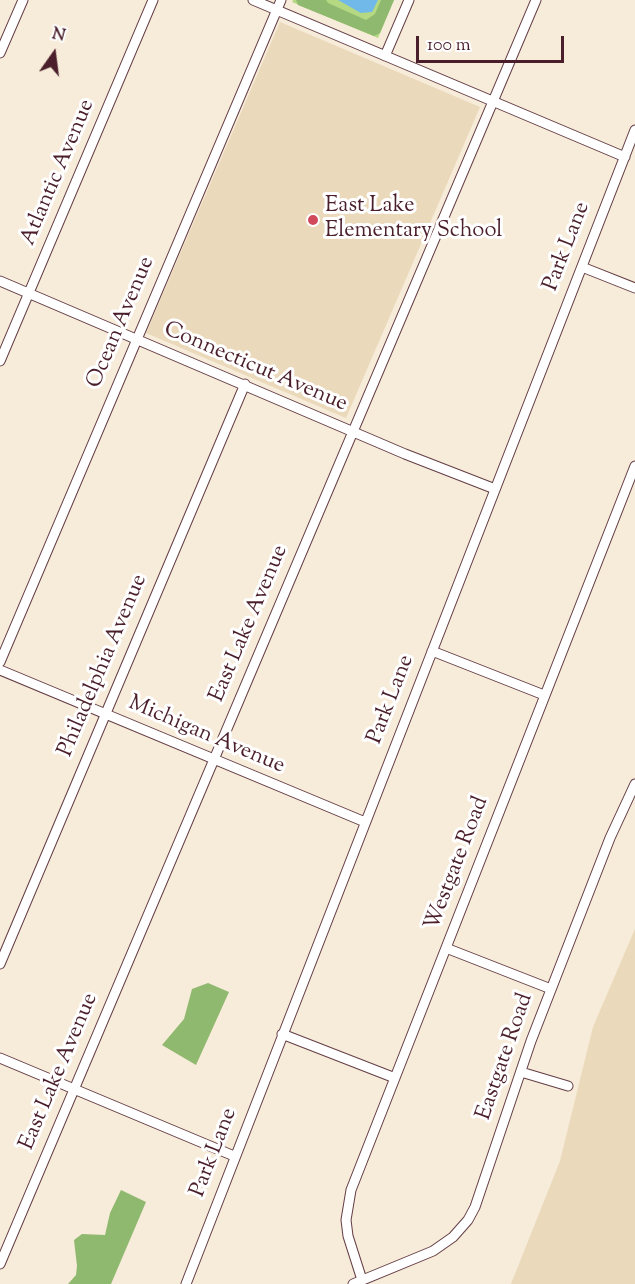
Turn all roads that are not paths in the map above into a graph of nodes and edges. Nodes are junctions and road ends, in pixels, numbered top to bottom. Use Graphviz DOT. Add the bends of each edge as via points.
graph roads {
  1 [pos="23,0"];
  2 [pos="153,0"];
  3 [pos="253,0"];
  4 [pos="281,0"];
  5 [pos="409,0"];
  6 [pos="536,0"];
  7 [pos="277,10"];
  8 [pos="0,53"];
  9 [pos="385,56"];
  10 [pos="493,101"];
  11 [pos="635,130"];
  12 [pos="625,157"];
  13 [pos="582,267"];
  14 [pos="0,281"];
  15 [pos="635,288"];
  16 [pos="29,293"];
  17 [pos="137,339"];
  18 [pos="0,361"];
  19 [pos="245,384"];
  20 [pos="353,431"];
  21 [pos="635,466"];
  22 [pos="495,489"];
  23 [pos="432,651"];
  24 [pos="0,662"];
  25 [pos="0,670"];
  26 [pos="544,695"];
  27 [pos="105,714"];
  28 [pos="214,760"];
  29 [pos="635,784"];
  30 [pos="365,822"];
  31 [pos="446,948"];
  32 [pos="0,964"];
  33 [pos="551,988"];
  34 [pos="282,1034"];
  35 [pos="0,1058"];
  36 [pos="521,1072"];
  37 [pos="395,1078"];
  38 [pos="568,1086"];
  39 [pos="74,1089"];
  40 [pos="234,1156"];
  41 [pos="0,1264"];
  42 [pos="362,1280"];
  43 [pos="186,1284"];
  44 [pos="353,1284"];
  1 -- 8 [label="street"];
  2 -- 16 [label="street, Atlantic Avenue"];
  3 -- 7 [label="street"];
  4 -- 7 [label="street, Ocean Avenue"];
  5 -- 9 [label="street"];
  6 -- 10 [label="street, East Lake Avenue"];
  7 -- 9 [label="street"];
  7 -- 17 [label="street, Ocean Avenue"];
  9 -- 10 [label="street"];
  10 -- 12 [label="street"];
  10 -- 20 [label="street, East Lake Avenue"];
  11 -- 12 [label="street, Park Lane"];
  12 -- 13 [label="street, Park Lane"];
  13 -- 15 [label="street"];
  13 -- 22 [label="street, Park Lane"];
  14 -- 16 [label="street, Connecticut Avenue"];
  16 -- 17 [label="street, Connecticut Avenue"];
  16 -- 18 [label="street, Atlantic Avenue"];
  17 -- 19 [label="street, Connecticut Avenue"];
  17 -- 24 [label="street, Ocean Avenue"];
  19 -- 20 [label="street, Connecticut Avenue"];
  19 -- 27 [label="street, Philadelphia Avenue"];
  20 -- 22 [label="street, Connecticut Avenue"];
  20 -- 28 [label="street, East Lake Avenue"];
  21 -- 26 [label="street, Westgate Road"];
  22 -- 23 [label="street, Park Lane"];
  23 -- 26 [label="street"];
  23 -- 30 [label="street, Park Lane"];
  25 -- 27 [label="street, Michigan Avenue"];
  26 -- 31 [label="street, Westgate Road"];
  27 -- 28 [label="street, Michigan Avenue"];
  27 -- 32 [label="street, Philadelphia Avenue"];
  28 -- 30 [label="street, Michigan Avenue"];
  28 -- 39 [label="street, East Lake Avenue"];
  29 -- 33 [label="street, Eastgate Road"];
  30 -- 34 [label="street, Park Lane"];
  31 -- 33 [label="street"];
  31 -- 37 [label="street, Westgate Road"];
  33 -- 36 [label="street, Eastgate Road"];
  34 -- 37 [label="street"];
  34 -- 40 [label="street, Park Lane"];
  35 -- 39 [label="street"];
  36 -- 38 [label="street"];
  36 -- 42 [label="street, Eastgate Road" via="468,1220 433,1251"];
  37 -- 42 [label="street, Westgate Road" via="346,1209 348,1236"];
  39 -- 40 [label="street"];
  39 -- 41 [label="street, East Lake Avenue"];
  40 -- 43 [label="street, Park Lane"];
  42 -- 44 [label="street, Eastgate Road"];
}
